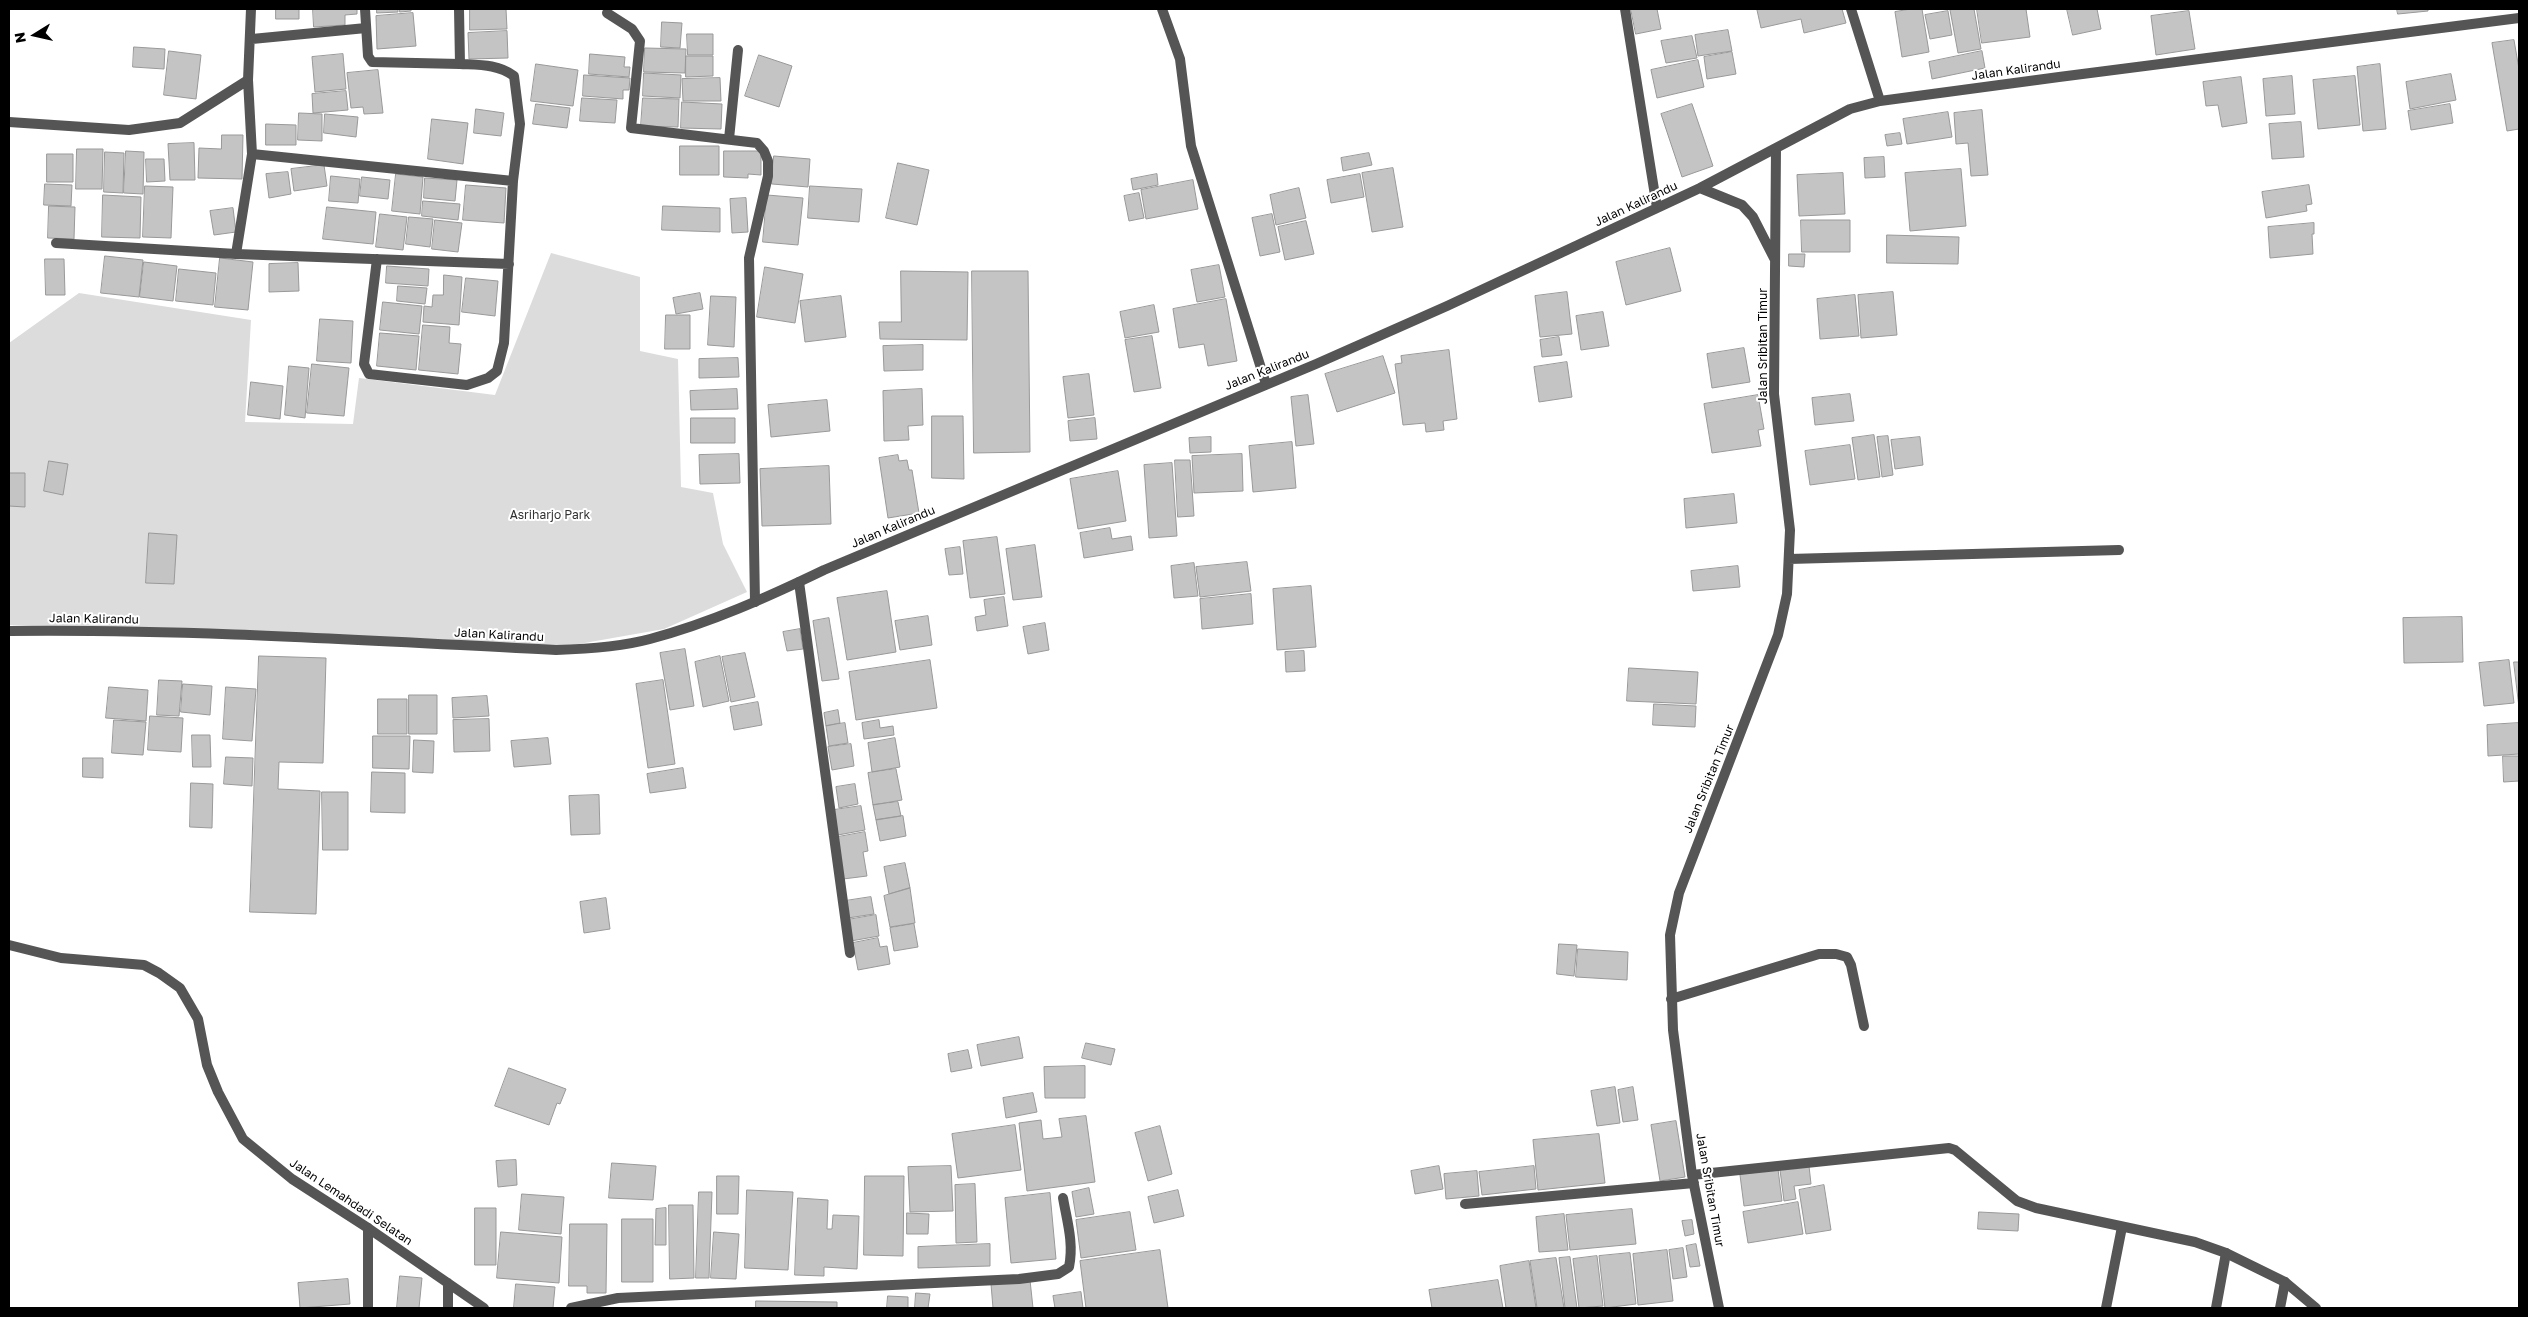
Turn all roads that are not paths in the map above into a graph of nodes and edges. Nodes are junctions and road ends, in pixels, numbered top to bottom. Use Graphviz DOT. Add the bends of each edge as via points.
graph roads {
  1 [pos="251,9"];
  2 [pos="365,9"];
  3 [pos="459,9"];
  4 [pos="1162,9"];
  5 [pos="1625,9"];
  6 [pos="1851,9"];
  7 [pos="607,13"];
  8 [pos="2519,18"];
  9 [pos="366,28"];
  10 [pos="252,39"];
  11 [pos="738,50"];
  12 [pos="460,64"];
  13 [pos="248,80"];
  14 [pos="1880,101"];
  15 [pos="9,122"];
  16 [pos="729,138"];
  17 [pos="1776,148"];
  18 [pos="252,154"];
  19 [pos="513,181"];
  20 [pos="1700,188"];
  21 [pos="1657,208"];
  22 [pos="56,243"];
  23 [pos="236,254"];
  24 [pos="1775,258"];
  25 [pos="377,259"];
  26 [pos="509,264"];
  27 [pos="1266,384"];
  28 [pos="2119,550"];
  29 [pos="1789,559"];
  30 [pos="799,582"];
  31 [pos="755,602"];
  32 [pos="9,631"];
  33 [pos="9,945"];
  34 [pos="850,953"];
  35 [pos="1671,998"];
  36 [pos="1864,1026"];
  37 [pos="1693,1179"];
  38 [pos="1063,1198"];
  39 [pos="1465,1204"];
  40 [pos="2122,1227"];
  41 [pos="368,1228"];
  42 [pos="2226,1252"];
  43 [pos="2285,1282"];
  44 [pos="448,1283"];
  45 [pos="368,1308"];
  46 [pos="448,1308"];
  47 [pos="484,1308"];
  48 [pos="571,1308"];
  49 [pos="1719,1308"];
  50 [pos="2106,1308"];
  51 [pos="2216,1308"];
  52 [pos="2280,1308"];
  53 [pos="2316,1308"];
  1 -- 10 [label="street"];
  2 -- 9 [label="street"];
  3 -- 12 [label="street"];
  4 -- 27 [label="street" via="1180,59 1191,146"];
  5 -- 21 [label="street"];
  6 -- 14 [label="street"];
  7 -- 16 [label="street" via="632,29 640,41 631,128"];
  8 -- 14 [label="street, Jalan Kalirandu"];
  9 -- 10 [label="street"];
  9 -- 12 [label="street" via="368,56 372,62"];
  10 -- 13 [label="street"];
  11 -- 16 [label="street"];
  12 -- 19 [label="street" via="494,66 514,76 520,124"];
  13 -- 15 [label="street" via="180,123 129,130"];
  13 -- 18 [label="street"];
  14 -- 17 [label="street, Jalan Kalirandu" via="1850,109"];
  16 -- 31 [label="street" via="757,143 768,161 768,176 750,258"];
  17 -- 20 [label="street, Jalan Kalirandu"];
  17 -- 24 [label="street, Jalan Sribitan Timur"];
  18 -- 19 [label="street"];
  18 -- 23 [label="street"];
  19 -- 26 [label="street"];
  20 -- 21 [label="street, Jalan Kalirandu"];
  20 -- 24 [label="street, Jalan Sribitan Timur" via="1742,205 1753,217"];
  21 -- 27 [label="street, Jalan Kalirandu" via="1447,306"];
  22 -- 23 [label="street"];
  23 -- 25 [label="street"];
  24 -- 29 [label="street, Jalan Sribitan Timur" via="1774,394 1790,530"];
  25 -- 26 [label="street"];
  25 -- 26 [label="street" via="365,370 374,375 467,385 488,378 497,371 501,361"];
  27 -- 30 [label="street, Jalan Kalirandu"];
  28 -- 29 [label="street"];
  29 -- 35 [label="street, Jalan Sribitan Timur" via="1787,594 1778,634 1679,893 1670,935"];
  30 -- 31 [label="street, Jalan Kalirandu"];
  30 -- 34 [label="street"];
  31 -- 32 [label="street, Jalan Kalirandu" via="650,639 586,649 150,632"];
  33 -- 41 [label="street, Jalan Lemahdadi Selatan" via="61,958 144,965 180,988 198,1019 207,1064 218,1092 243,1139 292,1179"];
  35 -- 36 [label="street" via="1819,954 1836,954 1847,957 1851,965"];
  35 -- 37 [label="street, Jalan Sribitan Timur"];
  37 -- 39 [label="street"];
  37 -- 40 [label="street" via="1949,1148 2017,1201"];
  37 -- 49 [label="street, Jalan Sribitan Timur"];
  38 -- 48 [label="street" via="1070,1236 1070,1259 1069,1267 1058,1274 1019,1279 618,1298"];
  40 -- 42 [label="street"];
  40 -- 50 [label="street"];
  41 -- 44 [label="street, Jalan Lemahdadi Selatan"];
  41 -- 45 [label="street"];
  42 -- 43 [label="street"];
  42 -- 51 [label="street"];
  43 -- 52 [label="street"];
  43 -- 53 [label="street"];
  44 -- 46 [label="street"];
  44 -- 47 [label="street, Jalan Lemahdadi Selatan"];
}
